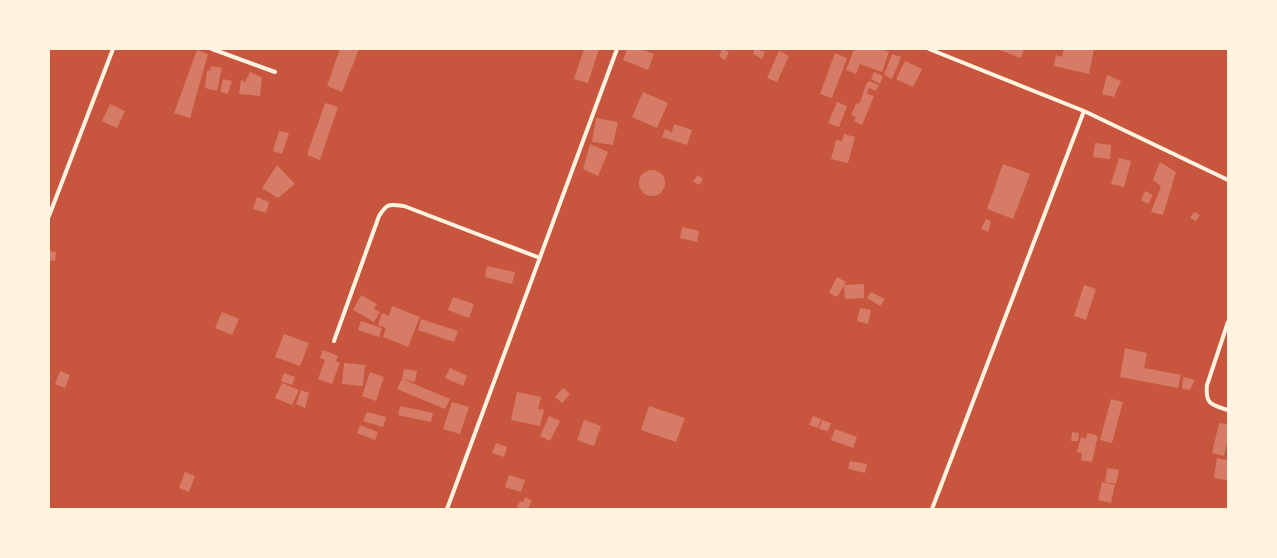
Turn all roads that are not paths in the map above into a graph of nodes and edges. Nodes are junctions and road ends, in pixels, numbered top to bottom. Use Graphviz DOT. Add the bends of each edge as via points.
graph roads {
  1 [pos="113,49"];
  2 [pos="212,49"];
  3 [pos="617,49"];
  4 [pos="929,49"];
  5 [pos="275,72"];
  6 [pos="1084,111"];
  7 [pos="1228,180"];
  8 [pos="49,216"];
  9 [pos="540,258"];
  10 [pos="1228,322"];
  11 [pos="334,341"];
  12 [pos="1228,410"];
  13 [pos="447,509"];
  14 [pos="932,509"];
  1 -- 8 [label="street"];
  2 -- 5 [label="street"];
  3 -- 9 [label="street"];
  4 -- 6 [label="street"];
  6 -- 7 [label="street"];
  6 -- 14 [label="street"];
  9 -- 11 [label="street" via="404,206 390,204 379,216"];
  9 -- 13 [label="street"];
  10 -- 12 [label="street" via="1206,385 1207,399 1211,404"];
}
